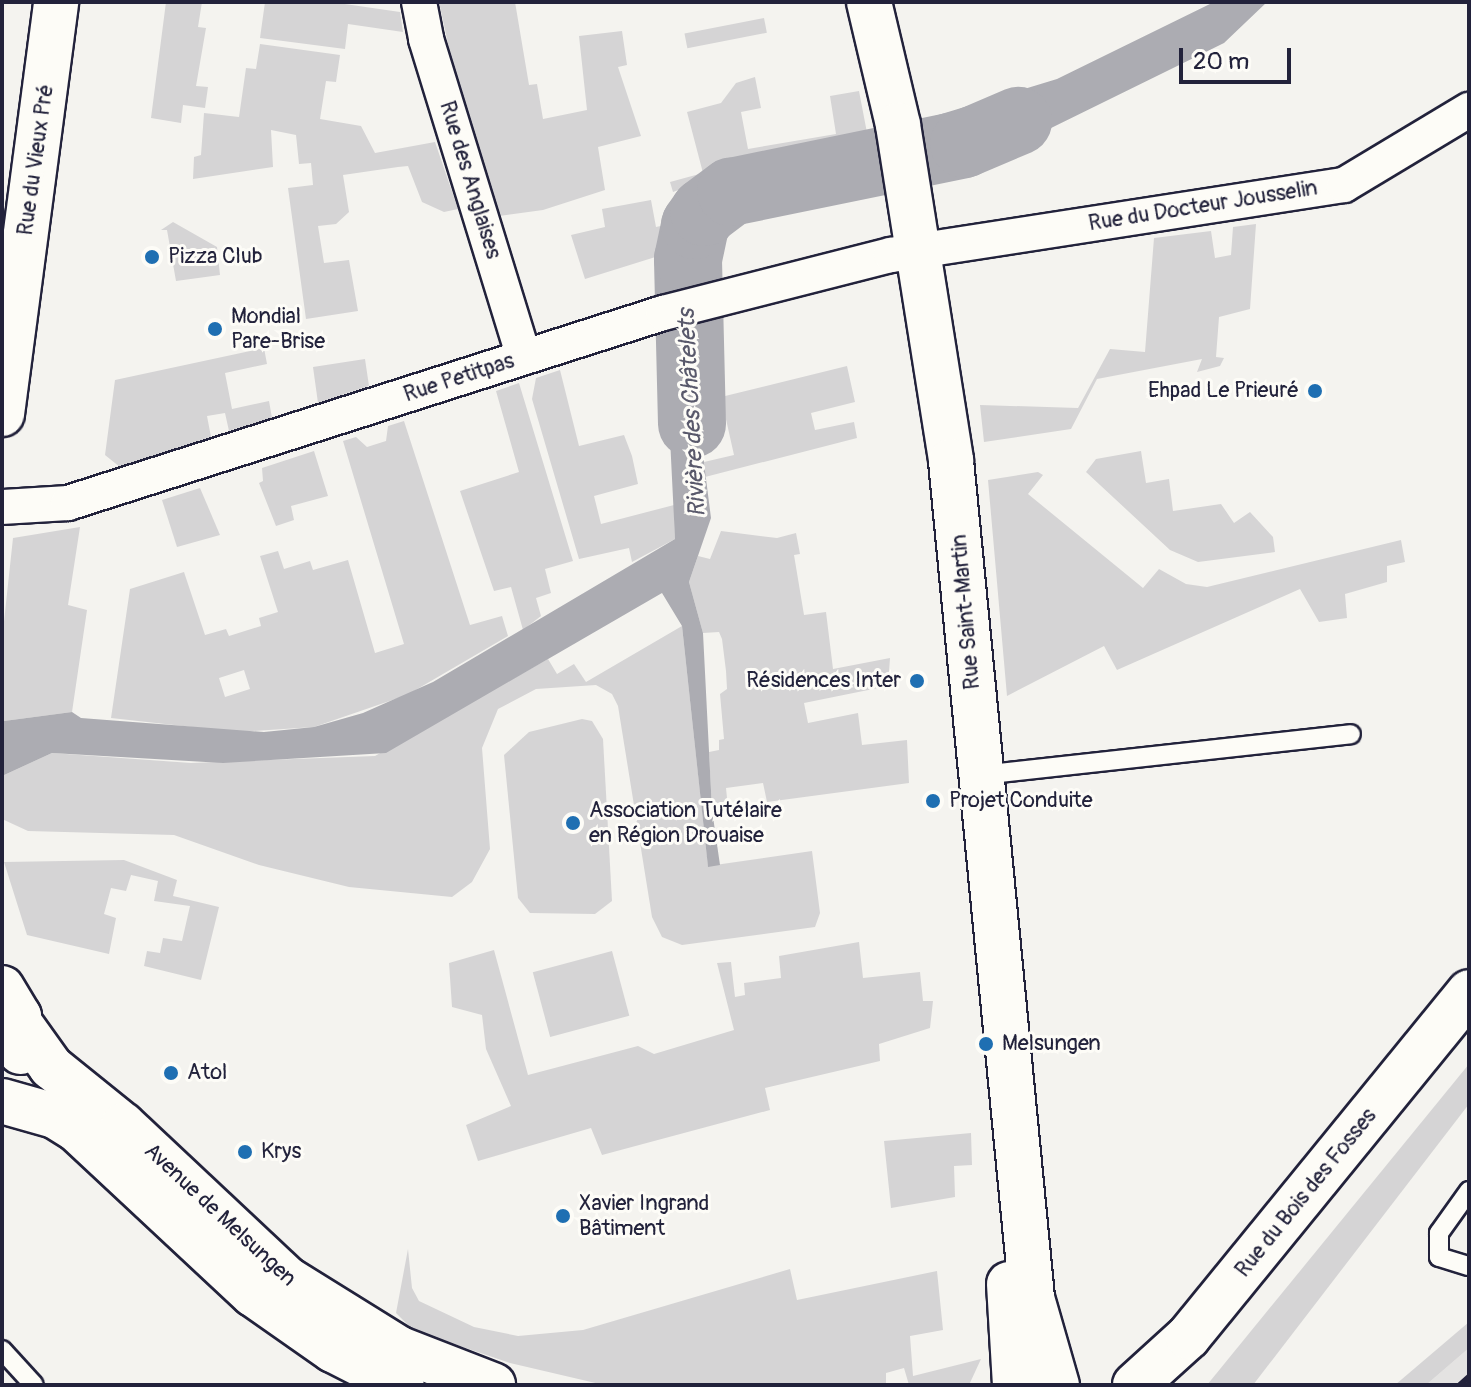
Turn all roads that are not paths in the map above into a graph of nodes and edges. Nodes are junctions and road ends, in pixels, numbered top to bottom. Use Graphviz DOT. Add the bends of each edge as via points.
graph roads {
  1 [pos="56,2"];
  2 [pos="419,2"];
  3 [pos="869,2"];
  4 [pos="1469,110"];
  5 [pos="919,249"];
  6 [pos="524,357"];
  7 [pos="2,414"];
  8 [pos="2,507"];
  9 [pos="1351,734"];
  10 [pos="981,775"];
  11 [pos="1469,992"];
  12 [pos="12,1006"];
  13 [pos="1469,1022"];
  14 [pos="2,1085"];
  15 [pos="2,1101"];
  16 [pos="1469,1191"];
  17 [pos="1025,1228"];
  18 [pos="1469,1266"];
  19 [pos="2,1350"];
  20 [pos="34,1385"];
  21 [pos="402,1385"];
  22 [pos="493,1385"];
  23 [pos="1015,1385"];
  24 [pos="1057,1385"];
  25 [pos="1135,1385"];
  26 [pos="1176,1385"];
  1 -- 7 [label="main road, Rue du Vieux Pré"];
  2 -- 6 [label="street, Rue des Anglaises"];
  3 -- 5 [label="main road, Rue Saint-Martin" via="898,125"];
  4 -- 5 [label="street, Rue du Docteur Jousselin" via="1344,185"];
  5 -- 6 [label="street, Rue Petitpas" via="663,313"];
  5 -- 10 [label="main road, Rue Saint-Martin" via="951,461"];
  6 -- 8 [label="street, Rue Petitpas" via="68,503"];
  9 -- 10 [label="lane"];
  10 -- 17 [label="main road, Rue Saint-Martin"];
  11 -- 25 [label="main road, Rue du Bois des Fosses" via="1188,1337"];
  12 -- 14 [label="main road" via="19,1057"];
  12 -- 22 [label="main road, Avenue de Melsungen" via="51,1067 123,1125 287,1279 400,1349"];
  13 -- 26 [label="main road, Rue du Bois des Fosses"];
  15 -- 21 [label="main road, Avenue de Melsungen" via="55,1116 77,1130 253,1294 333,1350"];
  16 -- 18 [label="lane" via="1439,1233 1439,1257"];
  17 -- 23 [label="main road, Rue Saint-Martin" via="1008,1298"];
  17 -- 24 [label="main road, Rue Saint-Martin" via="1035,1316"];
  19 -- 20 [label="lane"];
}
